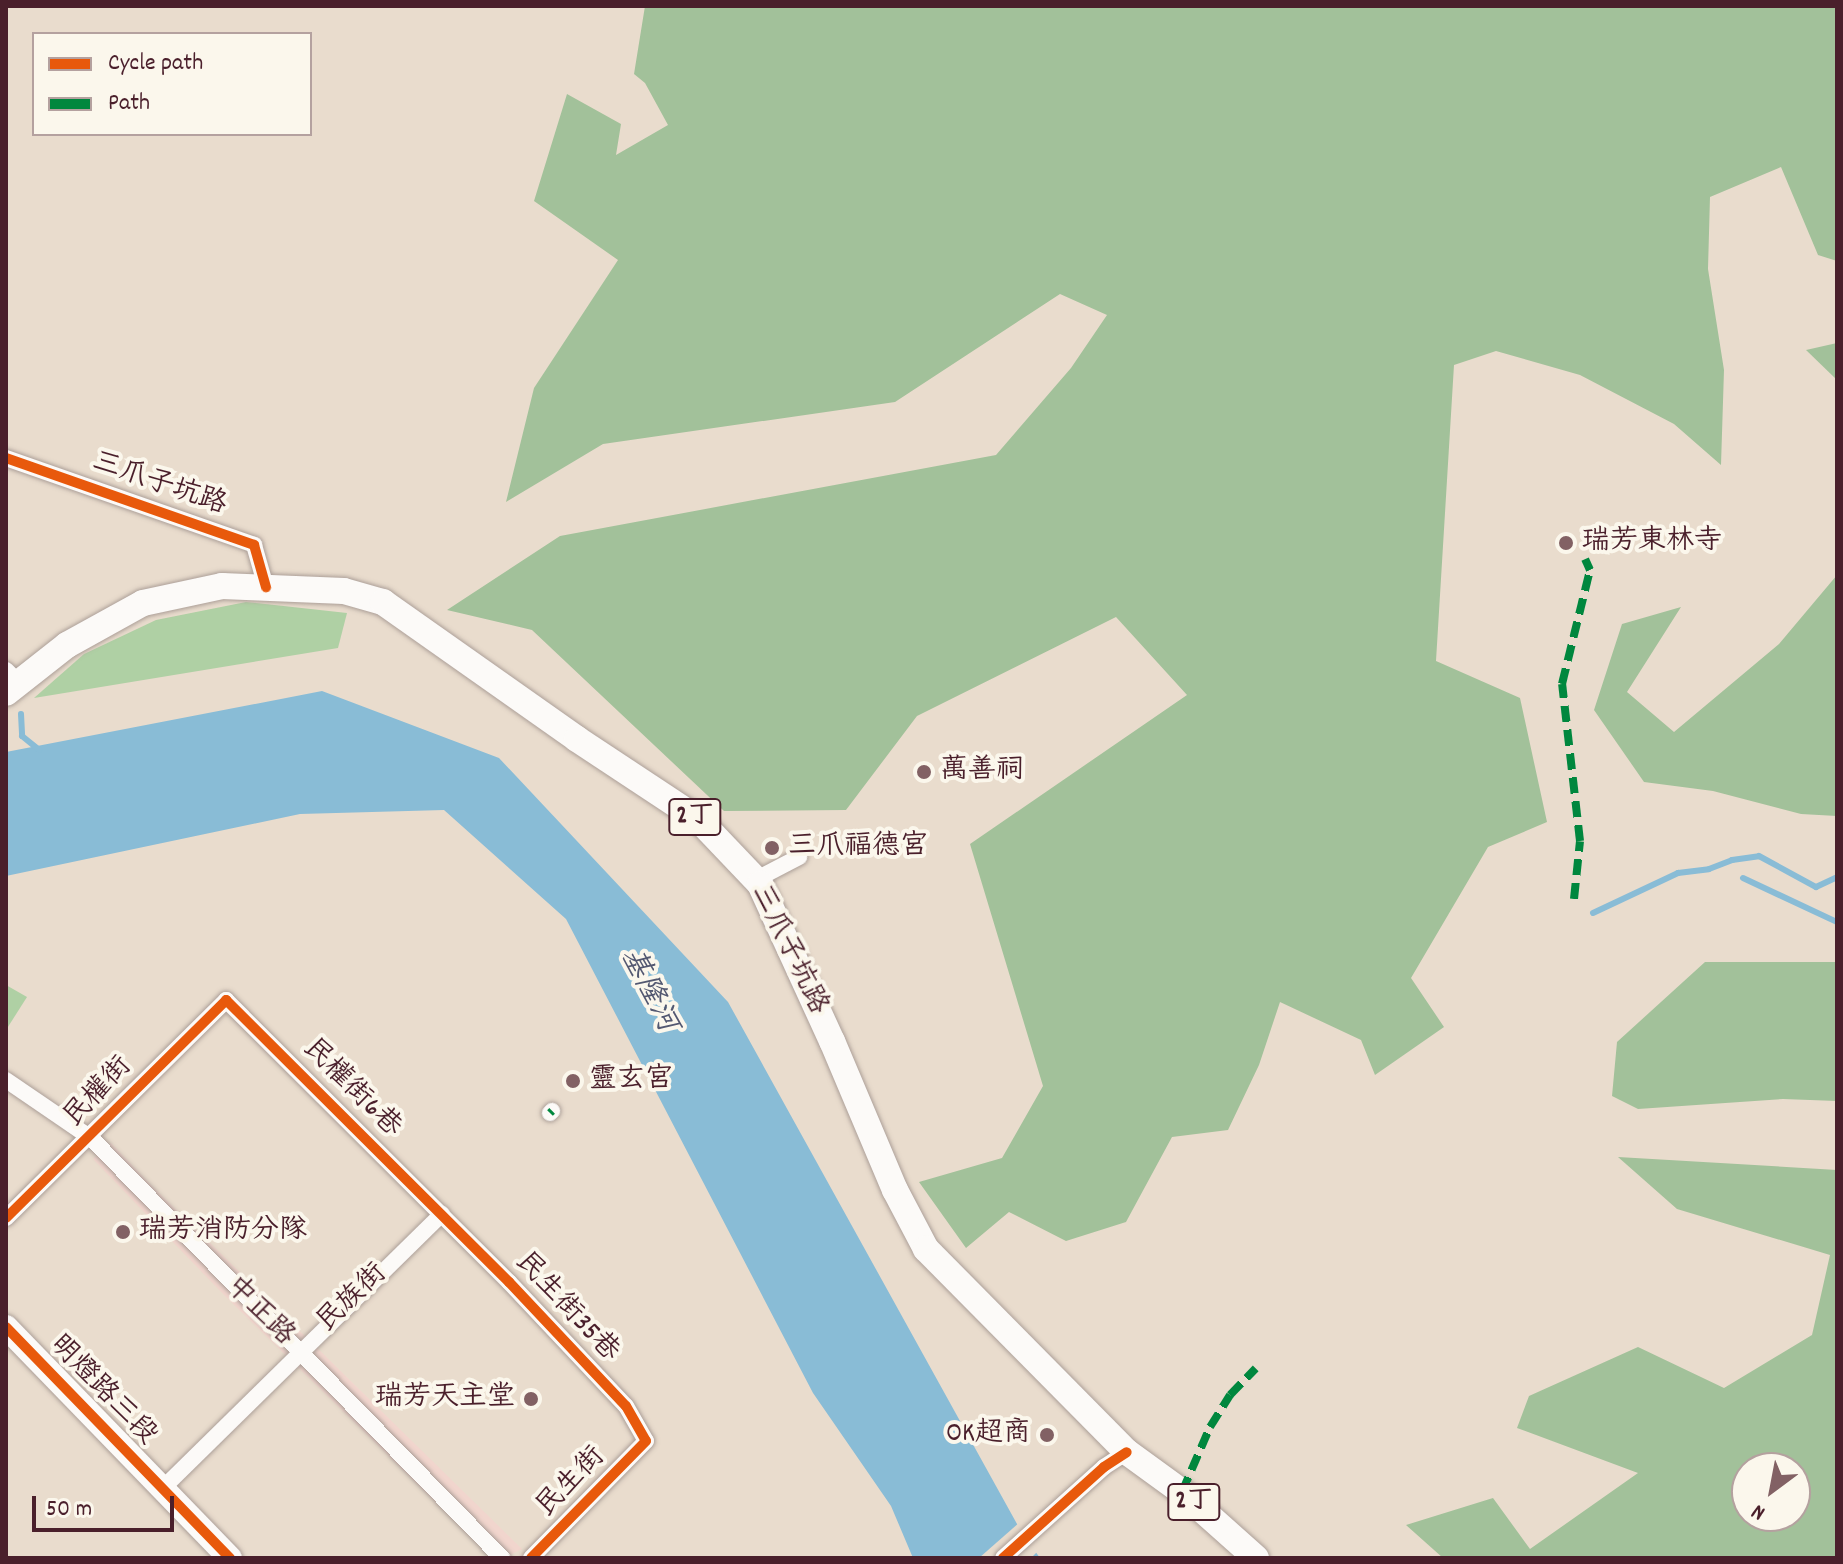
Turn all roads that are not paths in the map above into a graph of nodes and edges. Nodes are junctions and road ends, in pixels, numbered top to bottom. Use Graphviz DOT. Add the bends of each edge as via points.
graph roads {
  1 [pos="6,458"];
  2 [pos="266,587"];
  3 [pos="10,681"];
  4 [pos="799,857"];
  5 [pos="755,880"];
  6 [pos="226,1000"];
  7 [pos="6,1080"];
  8 [pos="91,1138"];
  9 [pos="442,1214"];
  10 [pos="6,1218"];
  11 [pos="6,1327"];
  12 [pos="298,1351"];
  13 [pos="646,1441"];
  14 [pos="1127,1452"];
  15 [pos="163,1488"];
  16 [pos="230,1558"];
  17 [pos="502,1558"];
  18 [pos="531,1558"];
  19 [pos="1003,1558"];
  20 [pos="1256,1558"];
  1 -- 2 [label="street, 三爪子坑路" via="254,545"];
  2 -- 3 [label="main road, 三爪子坑路 / 2丁" via="222,586 143,603"];
  2 -- 5 [label="main road, 三爪子坑路 / 2丁" via="344,591 383,602 698,819"];
  4 -- 5 [label="street"];
  5 -- 14 [label="main road, 三爪子坑路 / 2丁" via="926,1249"];
  6 -- 8 [label="street, 民權街" via="106,1116"];
  6 -- 9 [label="street, 民權街6巷"];
  7 -- 8 [label="street, 中正路"];
  8 -- 10 [label="street, 民權街"];
  8 -- 12 [label="street, 中正路"];
  9 -- 12 [label="street, 民族街"];
  9 -- 13 [label="street, 民生街35巷" via="626,1406"];
  11 -- 15 [label="street, 明燈路三段"];
  12 -- 15 [label="street, 民族街"];
  12 -- 17 [label="street, 中正路"];
  13 -- 18 [label="street, 民生街"];
  14 -- 19 [label="street"];
  14 -- 20 [label="main road, 2丁" via="1182,1492"];
  15 -- 16 [label="street, 明燈路三段"];
}
